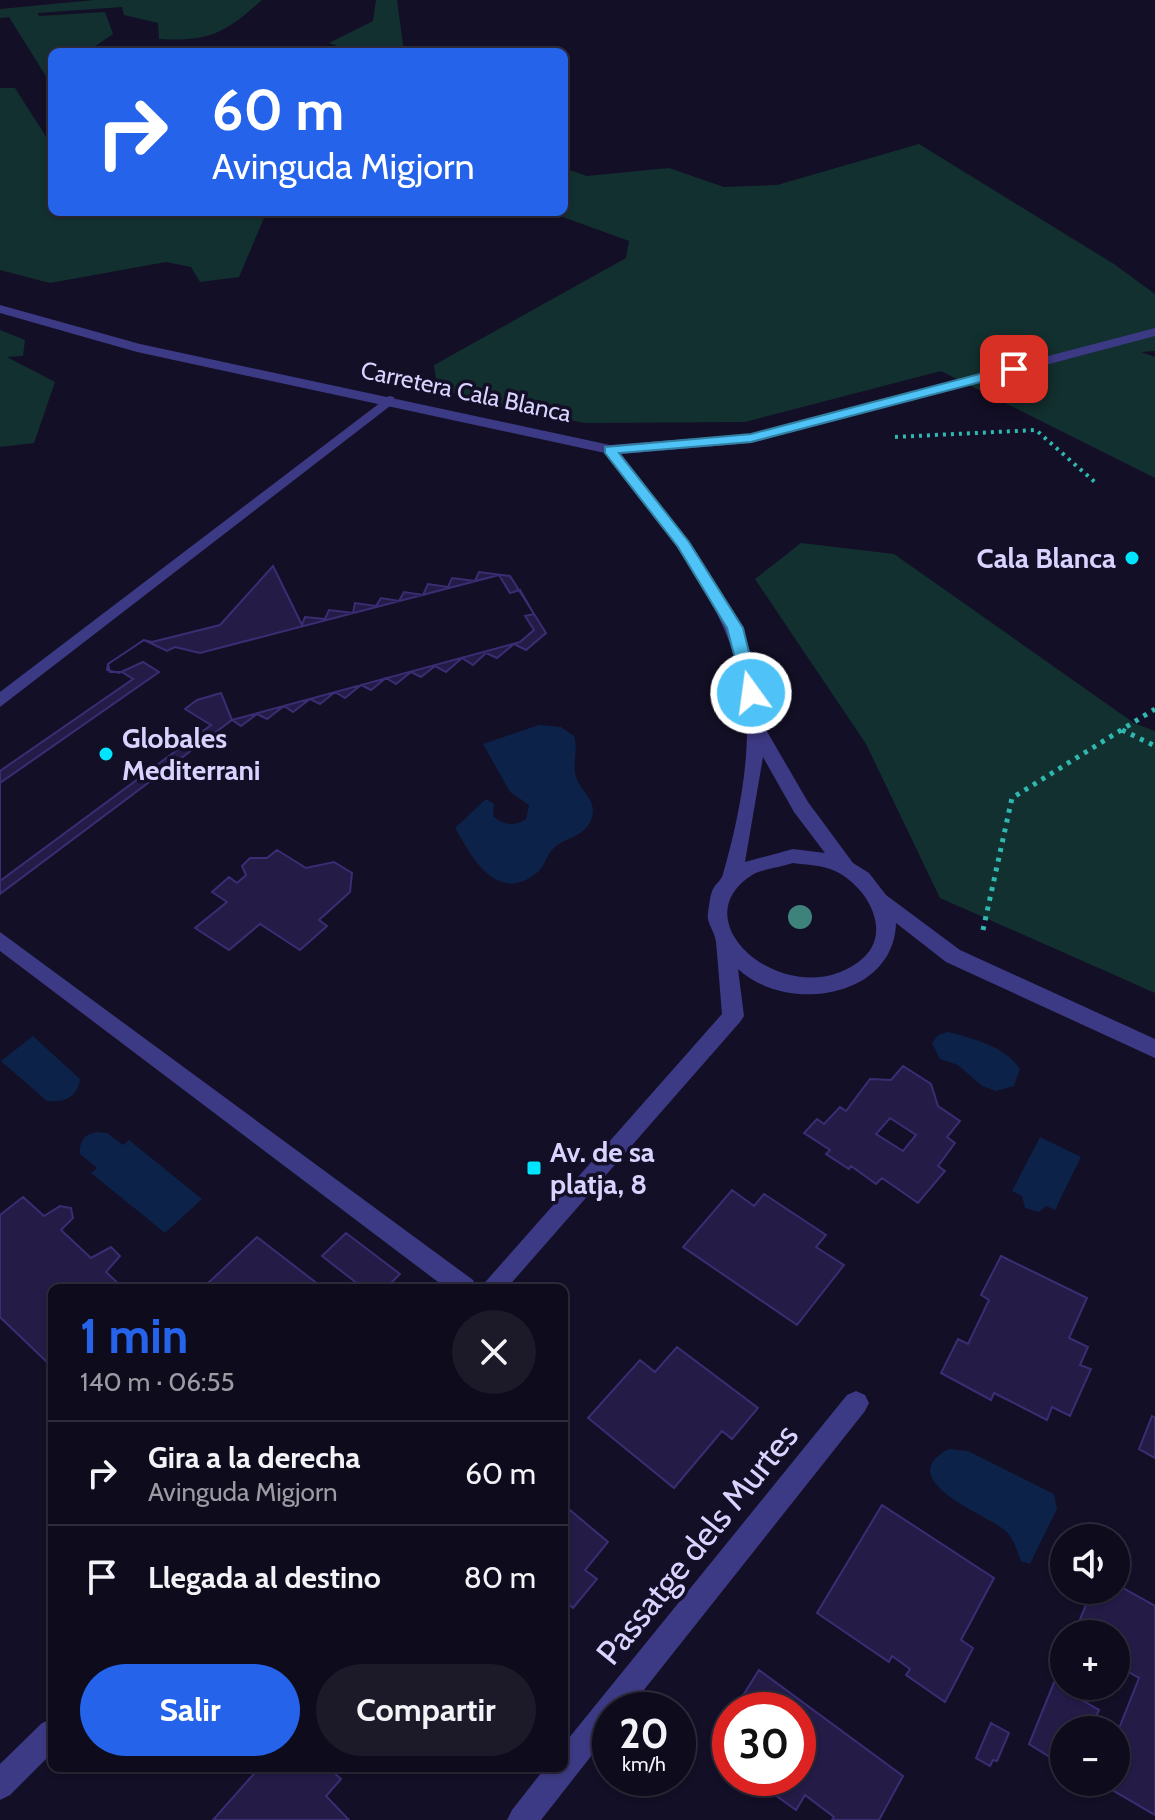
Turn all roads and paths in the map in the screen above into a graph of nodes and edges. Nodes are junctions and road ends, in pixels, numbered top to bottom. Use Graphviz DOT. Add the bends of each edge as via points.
graph roads {
  1 [pos="0,309"];
  2 [pos="1155,332"];
  3 [pos="1131,339"];
  4 [pos="1155,346"];
  5 [pos="389,400"];
  6 [pos="895,437"];
  7 [pos="610,450"];
  8 [pos="1097,484"];
  9 [pos="0,701"];
  10 [pos="1155,709"];
  11 [pos="756,728"];
  12 [pos="1122,730"];
  13 [pos="1155,746"];
  14 [pos="846,868"];
  15 [pos="732,880"];
  16 [pos="883,902"];
  17 [pos="982,935"];
  18 [pos="0,940"];
  19 [pos="725,947"];
  20 [pos="1155,1049"];
  21 [pos="460,1284"];
  22 [pos="496,1284"];
  23 [pos="856,1403"];
  24 [pos="48,1737"];
  25 [pos="568,1763"];
  26 [pos="561,1772"];
  27 [pos="0,1785"];
  28 [pos="522,1820"];
  1 -- 5 [label="street, Carretera Cala Blanca" via="137,348"];
  2 -- 3 [label="street, Carretera Cala Blanca"];
  3 -- 4 [label="street"];
  3 -- 7 [label="street, Carretera Cala Blanca" via="751,438"];
  5 -- 7 [label="street, Carretera Cala Blanca"];
  5 -- 9 [label="street"];
  6 -- 8 [label="path" via="1036,430"];
  7 -- 11 [label="street" via="684,545 735,628"];
  10 -- 12 [label="path"];
  11 -- 14 [label="street" via="801,807"];
  11 -- 15 [label="street"];
  12 -- 13 [label="path"];
  12 -- 17 [label="path" via="1012,798"];
  14 -- 15 [label="street" via="793,856 766,859"];
  14 -- 16 [label="street"];
  15 -- 19 [label="street" via="717,904 717,926"];
  16 -- 19 [label="street" via="888,923 885,945 873,964 826,986 768,979"];
  16 -- 20 [label="street" via="953,956"];
  18 -- 21 [label="street"];
  19 -- 22 [label="street" via="733,1016"];
  23 -- 25 [label="street, Passatge dels Murtes"];
  24 -- 27 [label="street"];
  26 -- 28 [label="street, Passatge dels Murtes"];
}
